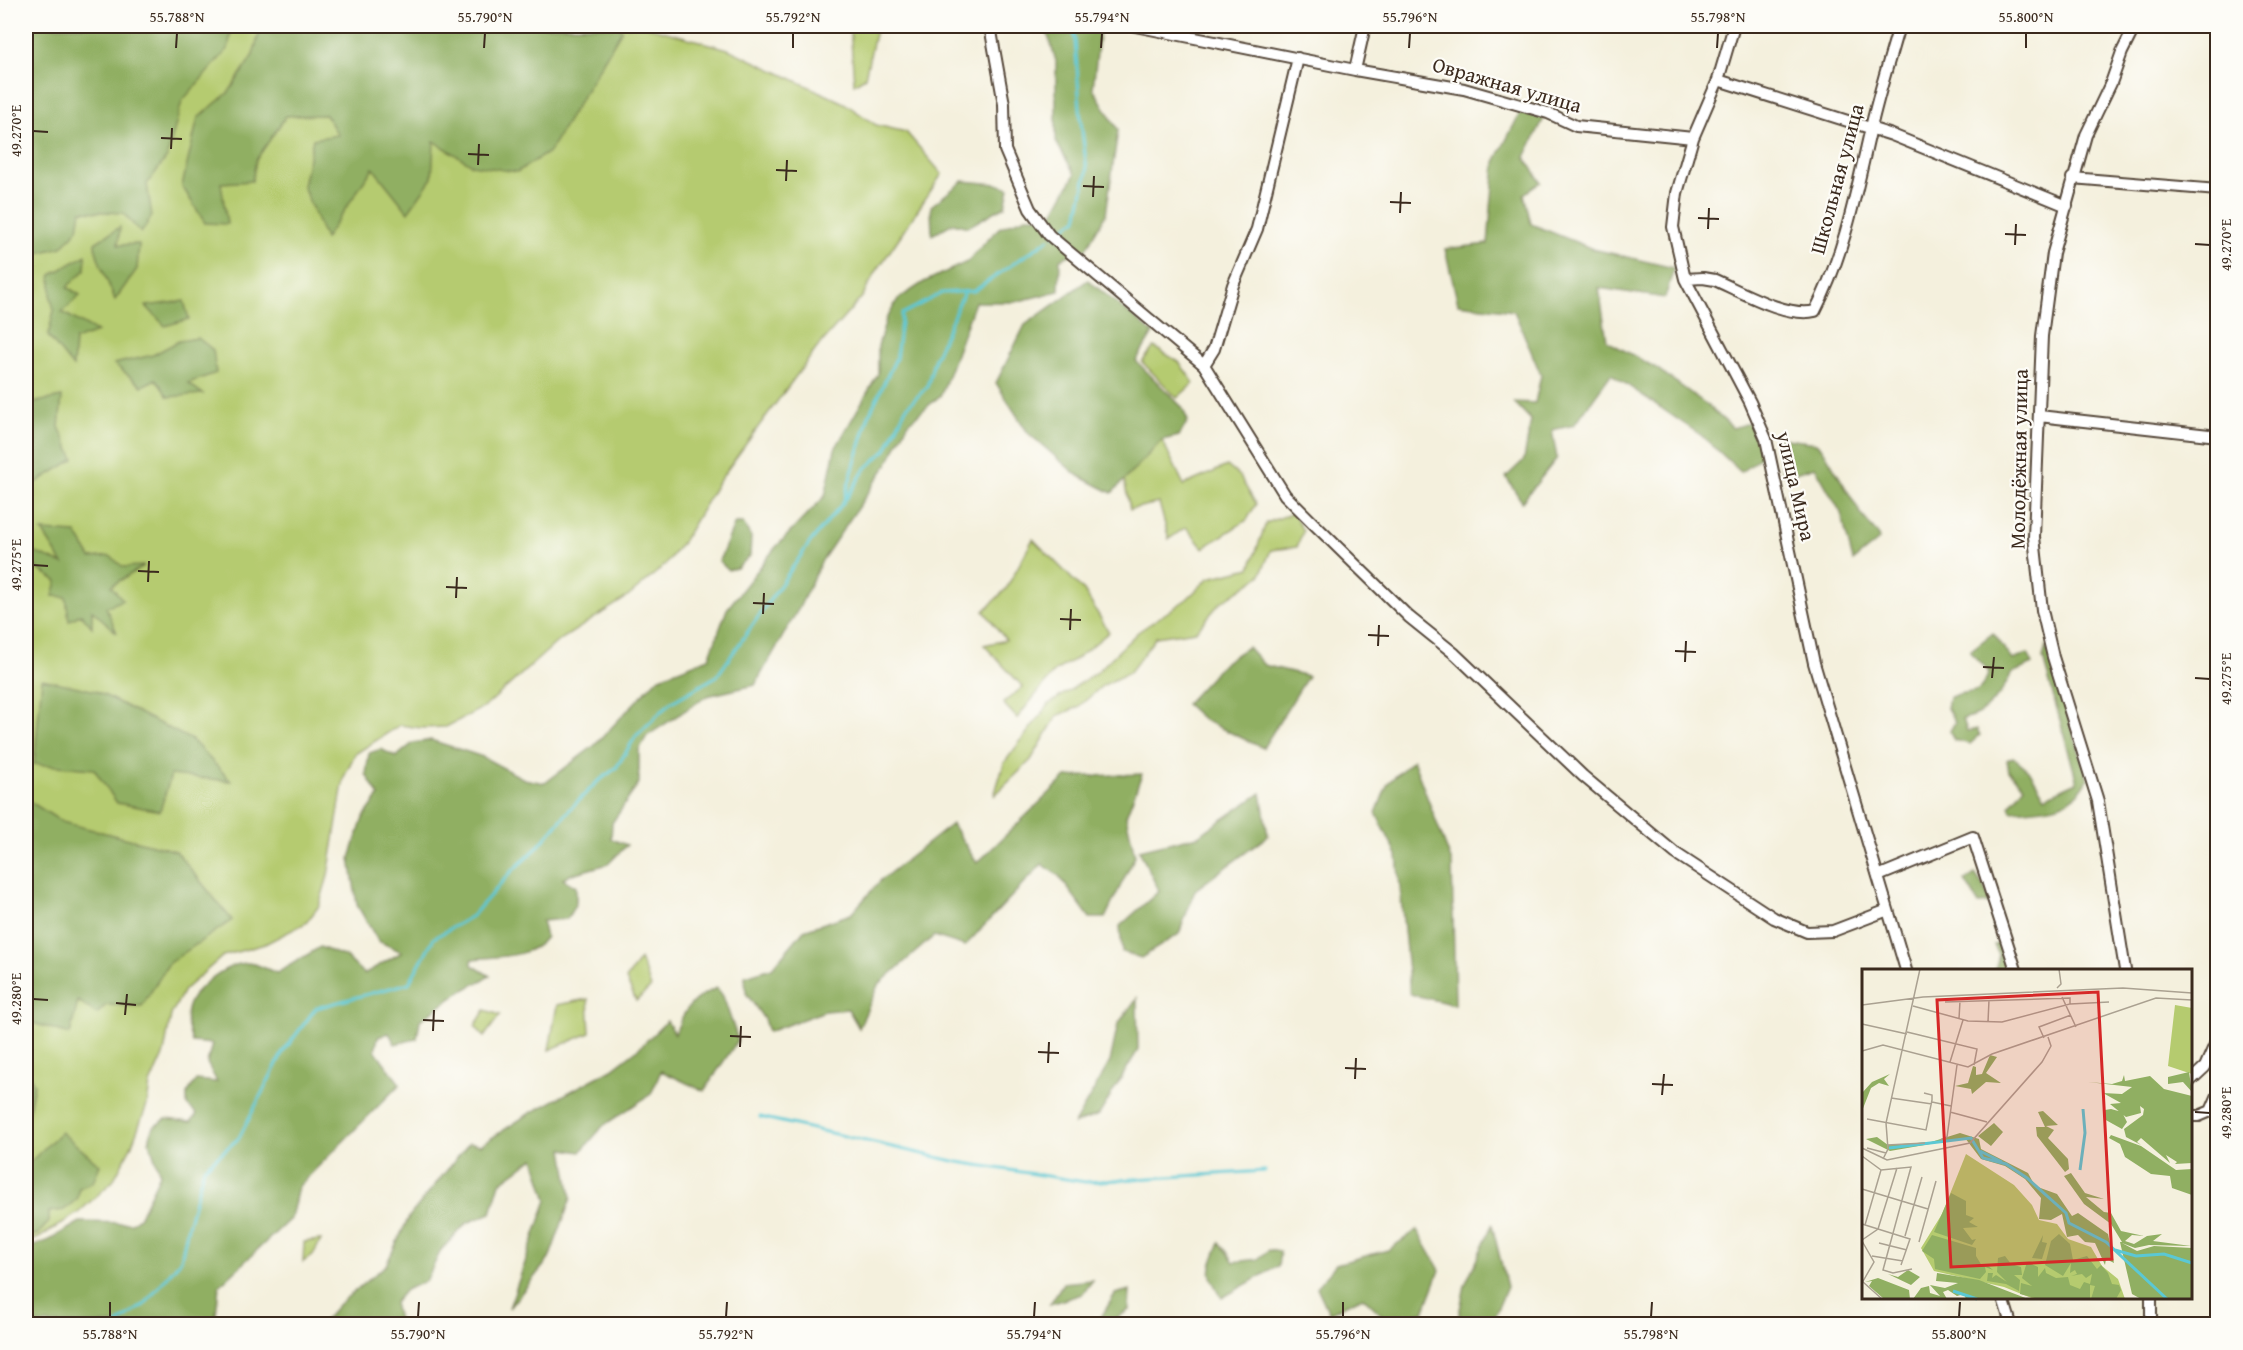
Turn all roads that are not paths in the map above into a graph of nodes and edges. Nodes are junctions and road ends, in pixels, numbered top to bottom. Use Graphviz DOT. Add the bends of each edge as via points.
graph roads {
  1 [pos="990,26"];
  2 [pos="1135,26"];
  3 [pos="1365,26"];
  4 [pos="1734,26"];
  5 [pos="1899,26"];
  6 [pos="2135,26"];
  7 [pos="1298,58"];
  8 [pos="1355,70"];
  9 [pos="1718,80"];
  10 [pos="1870,129"];
  11 [pos="1693,138"];
  12 [pos="2072,178"];
  13 [pos="2217,190"];
  14 [pos="2067,206"];
  15 [pos="1685,279"];
  16 [pos="1204,365"];
  17 [pos="2039,416"];
  18 [pos="2217,436"];
  19 [pos="1878,876"];
  20 [pos="1888,910"];
  21 [pos="1906,969"];
  22 [pos="2016,969"];
  23 [pos="2126,969"];
  24 [pos="2217,1034"];
  25 [pos="2217,1040"];
  26 [pos="2217,1050"];
  27 [pos="2192,1079"];
  28 [pos="2217,1095"];
  29 [pos="2192,1116"];
  30 [pos="2003,1299"];
  31 [pos="2151,1299"];
  32 [pos="2011,1324"];
  33 [pos="2151,1324"];
  1 -- 16 [label="street" via="1004,104 1005,150 1030,209 1052,238"];
  2 -- 7 [label="street, Овражная улица"];
  3 -- 8 [label="street"];
  4 -- 9 [label="street, улица Мира"];
  5 -- 10 [label="street, Школьная улица"];
  6 -- 12 [label="street, Молодёжная улица" via="2086,135"];
  7 -- 8 [label="street, Овражная улица"];
  7 -- 16 [label="street" via="1257,229 1233,285 1214,349"];
  8 -- 11 [label="street, Овражная улица" via="1464,89 1548,113 1576,126"];
  9 -- 10 [label="street"];
  9 -- 11 [label="street, улица Мира"];
  10 -- 14 [label="street"];
  10 -- 15 [label="street, Школьная улица" via="1852,215 1827,289 1815,312 1785,310 1715,280"];
  11 -- 15 [label="street, улица Мира" via="1677,193 1673,227"];
  12 -- 13 [label="street"];
  12 -- 14 [label="street, Молодёжная улица"];
  14 -- 17 [label="street, Молодёжная улица" via="2053,253 2042,336"];
  15 -- 19 [label="street, улица Мира" via="1762,427 1814,663"];
  16 -- 20 [label="street" via="1285,495 1409,617 1462,661 1582,776 1675,853 1774,918 1807,932 1833,932"];
  17 -- 18 [label="street"];
  17 -- 23 [label="street, Молодёжная улица" via="2034,537 2042,610 2098,801"];
  19 -- 20 [label="street, улица Мира"];
  19 -- 22 [label="street" via="1973,837"];
  20 -- 21 [label="street, улица Мира"];
  24 -- 25 [label="street"];
  25 -- 26 [label="street"];
  25 -- 27 [label="street" via="2205,1067"];
  28 -- 29 [label="street" via="2211,1111"];
  30 -- 32 [label="street"];
  31 -- 33 [label="street"];
}
